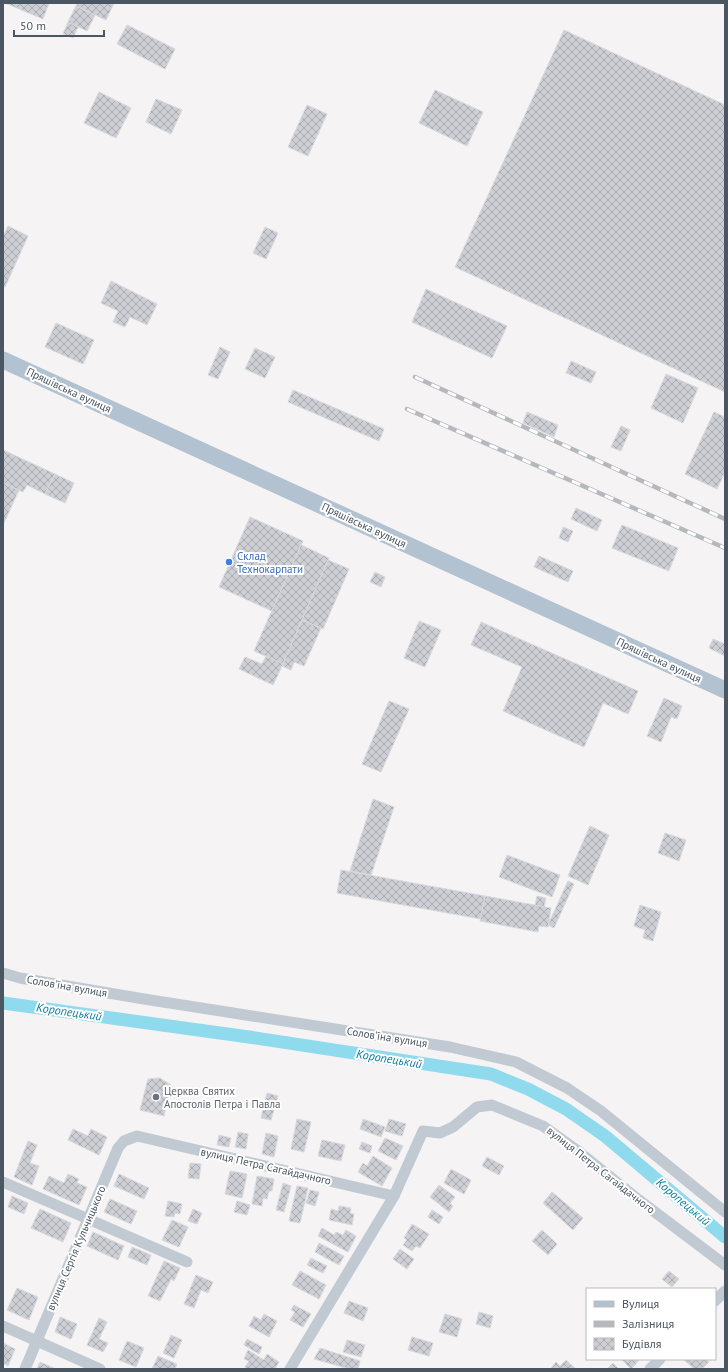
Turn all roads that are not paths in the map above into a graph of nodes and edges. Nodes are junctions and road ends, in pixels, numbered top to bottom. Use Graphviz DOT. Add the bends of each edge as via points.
graph roads {
  1 [pos="3,360"];
  2 [pos="725,690"];
  3 [pos="3,973"];
  4 [pos="137,1136"];
  5 [pos="3,1182"];
  6 [pos="394,1196"];
  7 [pos="725,1212"];
  8 [pos="88,1219"];
  9 [pos="187,1262"];
  10 [pos="725,1265"];
  11 [pos="725,1291"];
  12 [pos="716,1300"];
  13 [pos="3,1326"];
  14 [pos="37,1341"];
  15 [pos="659,1360"];
  16 [pos="25,1369"];
  17 [pos="100,1369"];
  18 [pos="290,1369"];
  19 [pos="650,1369"];
  1 -- 2 [label="main road, Пряшівська вулиця"];
  3 -- 7 [label="street, Соловʼїна вулиця" via="144,999 450,1047 516,1062 567,1088 601,1111"];
  4 -- 6 [label="street, вулиця Петра Сагайдачного"];
  4 -- 8 [label="street, вулиця Сергія Кульчицького" via="130,1138 118,1148"];
  5 -- 8 [label="street"];
  6 -- 10 [label="street, вулиця Петра Сагайдачного" via="423,1131 440,1133 453,1127 477,1107 492,1105 543,1126 558,1136"];
  6 -- 18 [label="street, вулиця Петра Сагайдачного"];
  8 -- 9 [label="street"];
  8 -- 14 [label="street, вулиця Сергія Кульчицького"];
  11 -- 12 [label="street"];
  13 -- 14 [label="street"];
  14 -- 16 [label="street, вулиця Сергія Кульчицького"];
  14 -- 17 [label="street"];
  15 -- 19 [label="street"];
}
